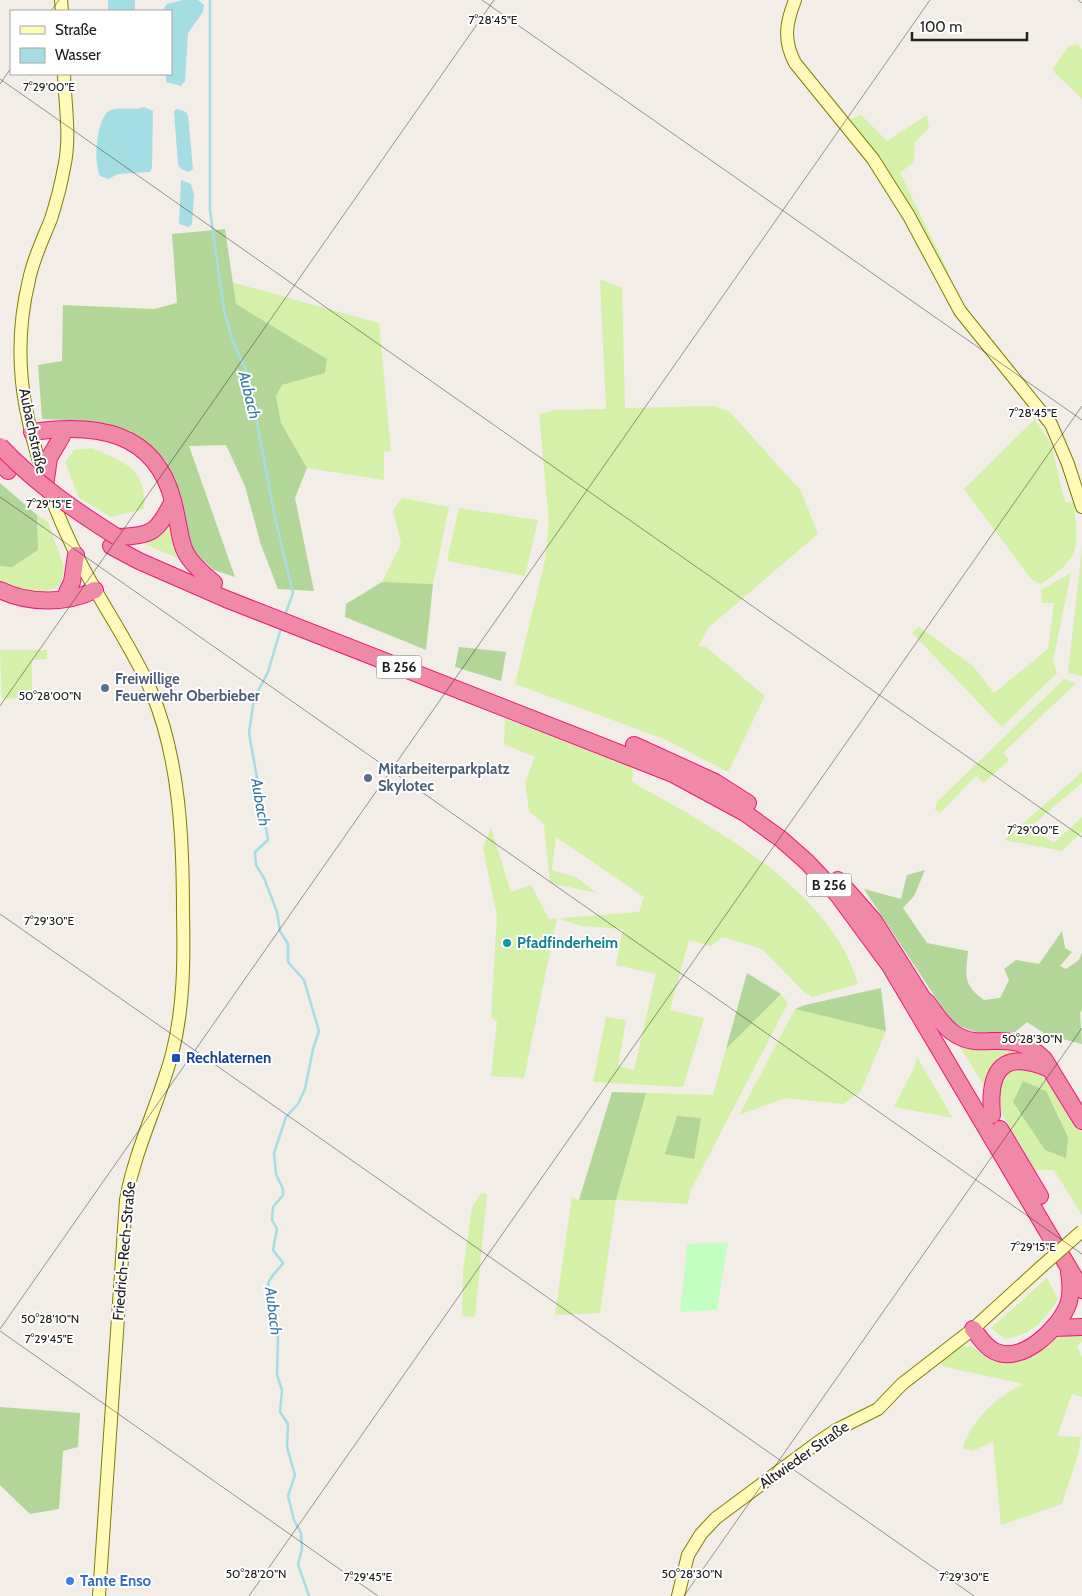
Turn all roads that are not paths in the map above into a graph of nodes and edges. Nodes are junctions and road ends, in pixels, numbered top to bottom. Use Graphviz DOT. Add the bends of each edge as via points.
graph roads {
  1 [pos="795,0"];
  2 [pos="64,75"];
  3 [pos="77,429"];
  4 [pos="32,432"];
  5 [pos="62,436"];
  6 [pos="0,446"];
  7 [pos="3,468"];
  8 [pos="45,486"];
  9 [pos="174,501"];
  10 [pos="1082,507"];
  11 [pos="114,541"];
  12 [pos="76,555"];
  13 [pos="214,583"];
  14 [pos="0,590"];
  15 [pos="95,590"];
  16 [pos="67,592"];
  17 [pos="228,595"];
  18 [pos="43,600"];
  19 [pos="576,729"];
  20 [pos="176,794"];
  21 [pos="920,992"];
  22 [pos="1050,1069"];
  23 [pos="992,1115"];
  24 [pos="1082,1121"];
  25 [pos="1082,1231"];
  26 [pos="1075,1268"];
  27 [pos="1082,1290"];
  28 [pos="1082,1327"];
  29 [pos="1053,1328"];
  30 [pos="973,1329"];
  31 [pos="99,1596"];
  32 [pos="678,1596"];
  1 -- 10 [label="street" via="786,38 795,62 874,158 960,310 1046,417 1059,441"];
  2 -- 4 [label="street, Aubachstraße" via="65,164 52,215 29,277 22,328 22,384"];
  3 -- 4 [label="highway"];
  3 -- 5 [label="highway"];
  3 -- 9 [label="highway" via="103,430 137,446 162,473"];
  4 -- 5 [label="highway" via="46,439"];
  4 -- 8 [label="street, Aubachstraße"];
  5 -- 8 [label="highway" via="49,458"];
  6 -- 11 [label="highway, B 256, bridge" via="27,473"];
  7 -- 11 [label="highway, B 256" via="65,516"];
  8 -- 12 [label="street, Aubachstraße"];
  9 -- 11 [label="highway" via="157,529"];
  9 -- 13 [label="highway" via="183,550 192,564"];
  11 -- 13 [label="highway, B 256"];
  11 -- 17 [label="highway, B 256" via="139,561"];
  12 -- 15 [label="street, Aubachstraße"];
  12 -- 16 [label="highway"];
  13 -- 17 [label="highway, B 256"];
  14 -- 18 [label="highway" via="18,597"];
  15 -- 16 [label="highway" via="83,586"];
  15 -- 18 [label="highway" via="77,597"];
  15 -- 20 [label="street, Aubachstraße" via="134,657 157,706 170,754"];
  16 -- 18 [label="highway"];
  17 -- 19 [label="highway, B 256"];
  19 -- 21 [label="highway, B 256" via="662,756 715,782 788,830 821,860 861,905"];
  19 -- 26 [label="highway, B 256" via="674,774 745,814 781,839 837,894 908,995"];
  20 -- 31 [label="street, Friedrich-Rech-Straße" via="183,878 181,1000 171,1056 136,1155 126,1200"];
  21 -- 22 [label="highway, B 256" via="955,1034 974,1040 1020,1042 1037,1052"];
  21 -- 23 [label="highway, B 256"];
  22 -- 23 [label="highway" via="1026,1060 1006,1064 992,1082"];
  22 -- 24 [label="highway"];
  23 -- 26 [label="highway, B 256"];
  25 -- 30 [label="street, Altwieder Straße, bridge"];
  26 -- 27 [label="highway, B 256"];
  26 -- 29 [label="highway, B 256" via="1068,1306"];
  28 -- 29 [label="highway"];
  29 -- 30 [label="highway" via="1028,1348 1009,1355 986,1346"];
  30 -- 32 [label="street, Altwieder Straße" via="902,1384 878,1409 830,1434 716,1518 688,1555"];
}
